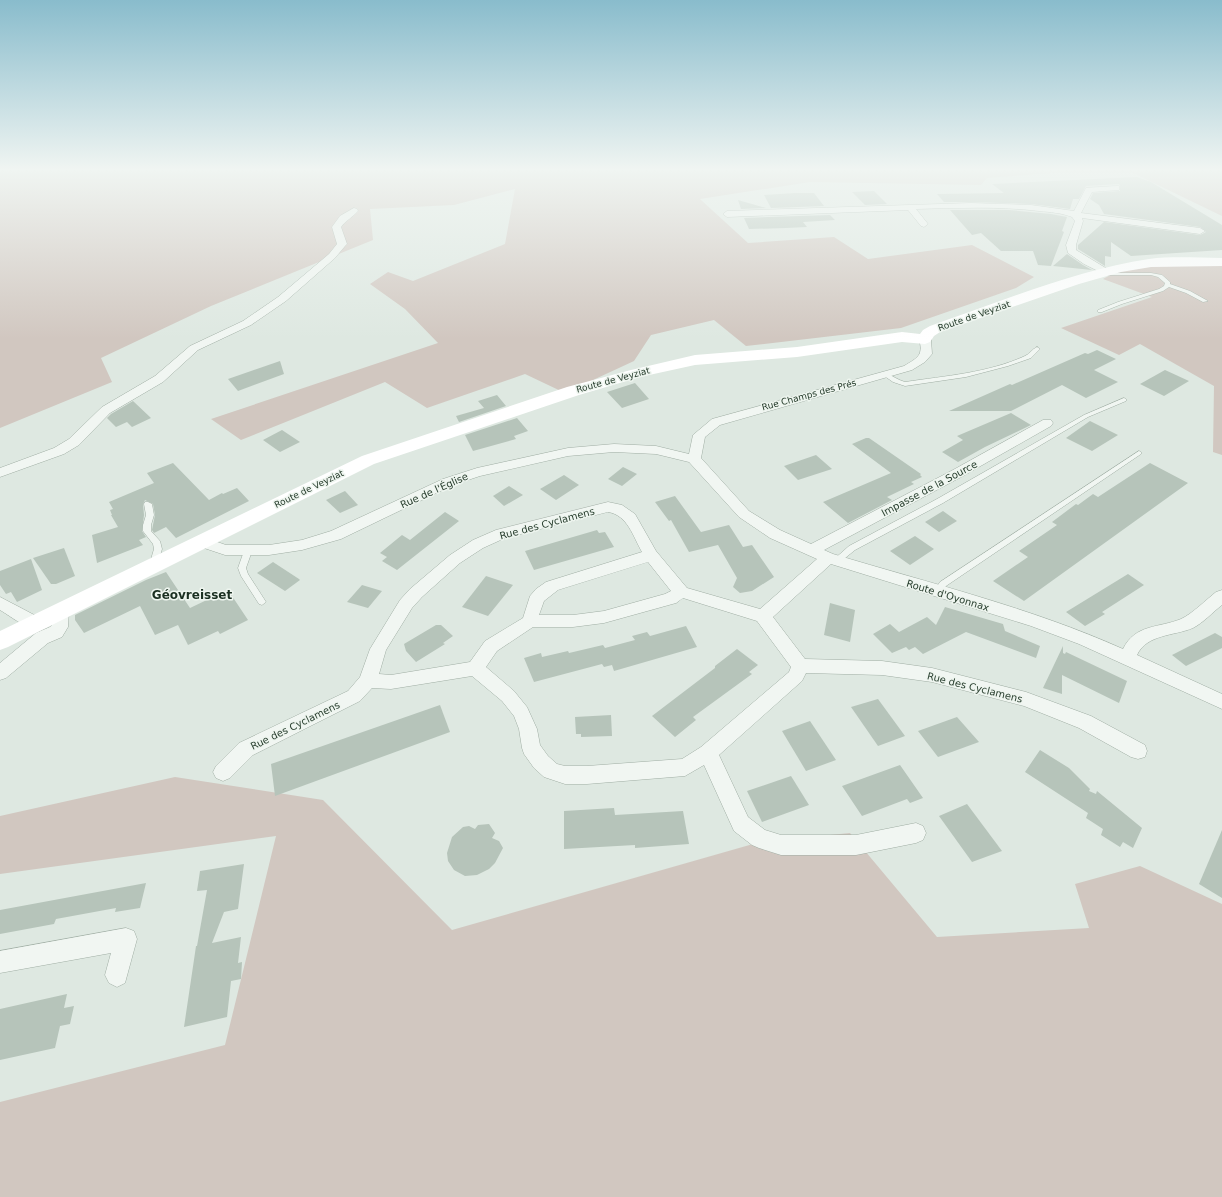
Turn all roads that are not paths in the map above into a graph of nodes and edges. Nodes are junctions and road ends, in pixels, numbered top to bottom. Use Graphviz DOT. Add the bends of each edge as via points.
graph roads {
  1 [pos="337,227"];
  2 [pos="1077,227"];
  3 [pos="1170,227"];
  4 [pos="1200,231"];
  5 [pos="1222,262"];
  6 [pos="1102,273"];
  7 [pos="1168,285"];
  8 [pos="1205,301"];
  9 [pos="1100,311"];
  10 [pos="925,339"];
  11 [pos="1037,349"];
  12 [pos="886,375"];
  13 [pos="1124,400"];
  14 [pos="1047,423"];
  15 [pos="1139,453"];
  16 [pos="694,459"];
  17 [pos="0,473"];
  18 [pos="148,504"];
  19 [pos="204,542"];
  20 [pos="248,551"];
  21 [pos="811,551"];
  22 [pos="651,555"];
  23 [pos="832,560"];
  24 [pos="153,566"];
  25 [pos="938,591"];
  26 [pos="681,592"];
  27 [pos="1222,596"];
  28 [pos="262,602"];
  29 [pos="0,603"];
  30 [pos="61,610"];
  31 [pos="763,616"];
  32 [pos="530,621"];
  33 [pos="36,623"];
  34 [pos="0,641"];
  35 [pos="1126,658"];
  36 [pos="800,666"];
  37 [pos="475,668"];
  38 [pos="0,673"];
  39 [pos="368,681"];
  40 [pos="1222,702"];
  41 [pos="1138,752"];
  42 [pos="708,753"];
  43 [pos="223,772"];
  44 [pos="916,833"];
  45 [pos="0,962"];
  46 [pos="117,975"];
  1 -- 17 [label="street" via="342,244 332,256 282,299 247,323 194,348 159,379 106,410 74,442 59,451"];
  2 -- 6 [label="street" via="1071,251"];
  3 -- 4 [label="street"];
  5 -- 6 [label="street, Route de Veyziat" via="1151,263"];
  6 -- 7 [label="lane" via="1151,274 1160,276"];
  6 -- 10 [label="street, Route de Veyziat" via="935,329 928,333"];
  7 -- 8 [label="lane"];
  7 -- 9 [label="lane" via="1161,290"];
  10 -- 12 [label="street, Rue Champs des Prés" via="928,348 925,358 908,368"];
  10 -- 19 [label="street, Route de Veyziat" via="902,337 797,352 695,360 636,373 573,391 368,460"];
  11 -- 12 [label="lane" via="1028,357 966,375 905,384"];
  12 -- 16 [label="street, Rue Champs des Prés" via="716,422 699,435"];
  13 -- 23 [label="lane" via="1086,416"];
  14 -- 21 [label="street, Impasse de la Source"];
  15 -- 25 [label="lane" via="944,584"];
  16 -- 20 [label="street, Rue de l'Église" via="649,450 614,448 568,452 477,472 336,535 302,545"];
  16 -- 21 [label="street, Route d'Oyonnax" via="744,514 774,534"];
  18 -- 24 [label="lane" via="150,515 147,531 157,543 158,549"];
  19 -- 20 [label="street, Rue de l'Église" via="225,550"];
  19 -- 24 [label="street, Route de Veyziat"];
  20 -- 28 [label="lane" via="242,568"];
  21 -- 23 [label="street, Route d'Oyonnax"];
  22 -- 26 [label="street, Rue des Cyclamens"];
  22 -- 32 [label="street" via="552,586 540,594 534,603"];
  22 -- 39 [label="street, Rue des Cyclamens" via="631,517 615,507 501,534 478,544 455,559 406,604 378,649"];
  23 -- 25 [label="street, Route d'Oyonnax"];
  23 -- 31 [label="street"];
  24 -- 30 [label="street, Route de Veyziat"];
  25 -- 35 [label="street, Route d'Oyonnax" via="1036,621"];
  26 -- 31 [label="street"];
  26 -- 32 [label="street" via="670,599 604,617 573,621"];
  27 -- 35 [label="street" via="1188,623 1149,634 1134,643"];
  29 -- 33 [label="street"];
  30 -- 33 [label="street, Route de Veyziat"];
  30 -- 38 [label="street" via="60,628 42,638"];
  31 -- 36 [label="street"];
  32 -- 37 [label="street" via="491,646"];
  33 -- 34 [label="street, Route de Veyziat"];
  35 -- 40 [label="street, Route d'Oyonnax"];
  36 -- 41 [label="street, Rue des Cyclamens" via="882,668 932,676 1018,697 1085,722"];
  36 -- 42 [label="street" via="796,676"];
  37 -- 39 [label="street" via="391,682"];
  37 -- 42 [label="street" via="508,696 521,712 528,729 531,748 550,771 565,775 587,775 673,769 685,767"];
  39 -- 43 [label="street, Rue des Cyclamens" via="354,696 246,749"];
  42 -- 44 [label="street" via="741,824 759,838 782,845 856,845"];
  45 -- 46 [label="street" via="126,939"];
}
